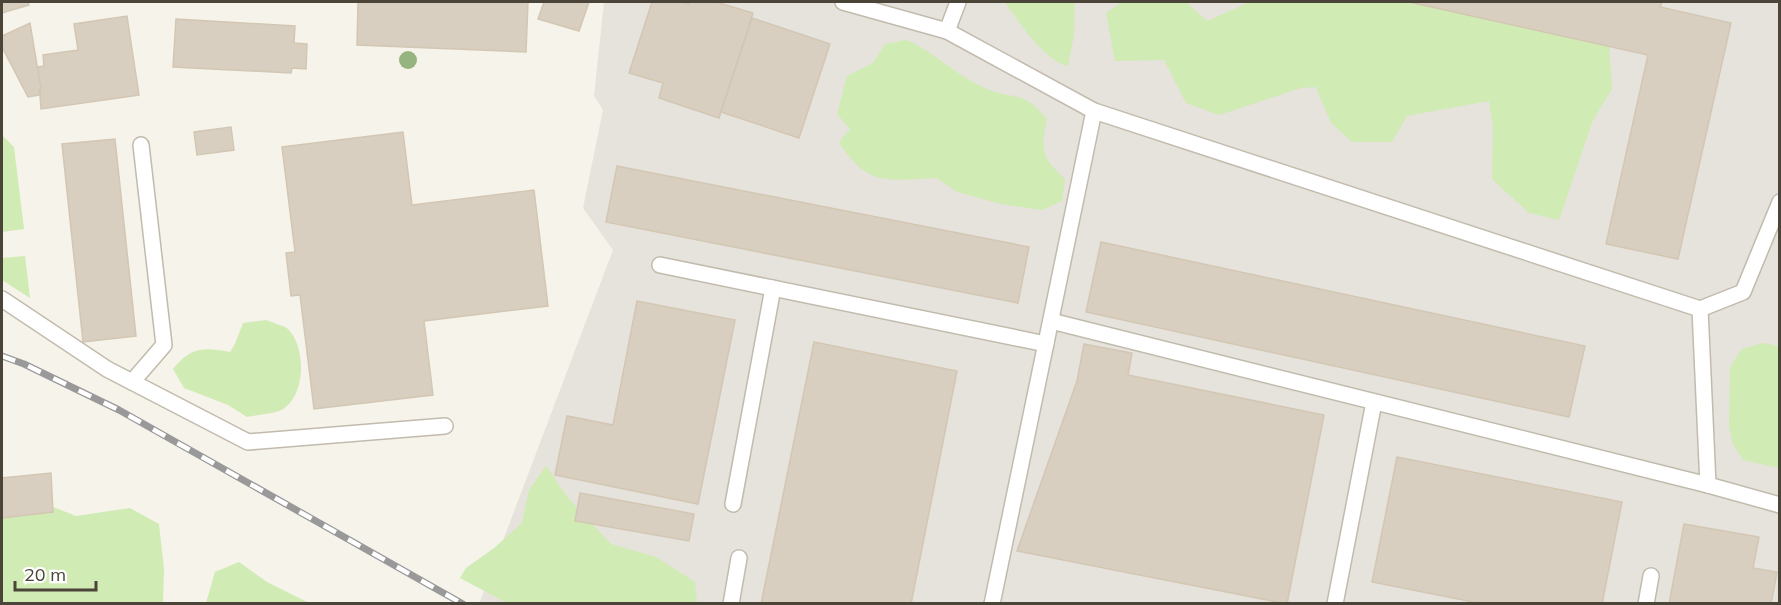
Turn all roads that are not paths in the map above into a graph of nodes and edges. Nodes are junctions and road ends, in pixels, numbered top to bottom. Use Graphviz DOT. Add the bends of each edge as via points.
graph roads {
  1 [pos="843,2"];
  2 [pos="958,2"];
  3 [pos="947,31"];
  4 [pos="1094,111"];
  5 [pos="141,145"];
  6 [pos="1779,202"];
  7 [pos="660,265"];
  8 [pos="773,288"];
  9 [pos="2,299"];
  10 [pos="1700,309"];
  11 [pos="1051,321"];
  12 [pos="1046,344"];
  13 [pos="132,382"];
  14 [pos="1374,402"];
  15 [pos="446,426"];
  16 [pos="1708,485"];
  17 [pos="733,504"];
  18 [pos="1779,505"];
  19 [pos="740,558"];
  20 [pos="1651,576"];
  21 [pos="731,603"];
  22 [pos="992,603"];
  23 [pos="1335,603"];
  24 [pos="1646,603"];
  1 -- 3 [label="lane"];
  2 -- 3 [label="lane"];
  3 -- 4 [label="lane"];
  4 -- 10 [label="lane"];
  4 -- 11 [label="lane"];
  5 -- 13 [label="lane" via="164,345"];
  6 -- 10 [label="lane" via="1743,292"];
  7 -- 8 [label="lane"];
  8 -- 12 [label="lane"];
  8 -- 17 [label="lane"];
  9 -- 13 [label="lane"];
  10 -- 16 [label="lane"];
  11 -- 12 [label="lane"];
  11 -- 14 [label="lane"];
  12 -- 22 [label="lane"];
  13 -- 15 [label="lane" via="248,442"];
  14 -- 16 [label="lane"];
  14 -- 23 [label="lane"];
  16 -- 18 [label="lane"];
  19 -- 21 [label="lane"];
  20 -- 24 [label="lane"];
}
